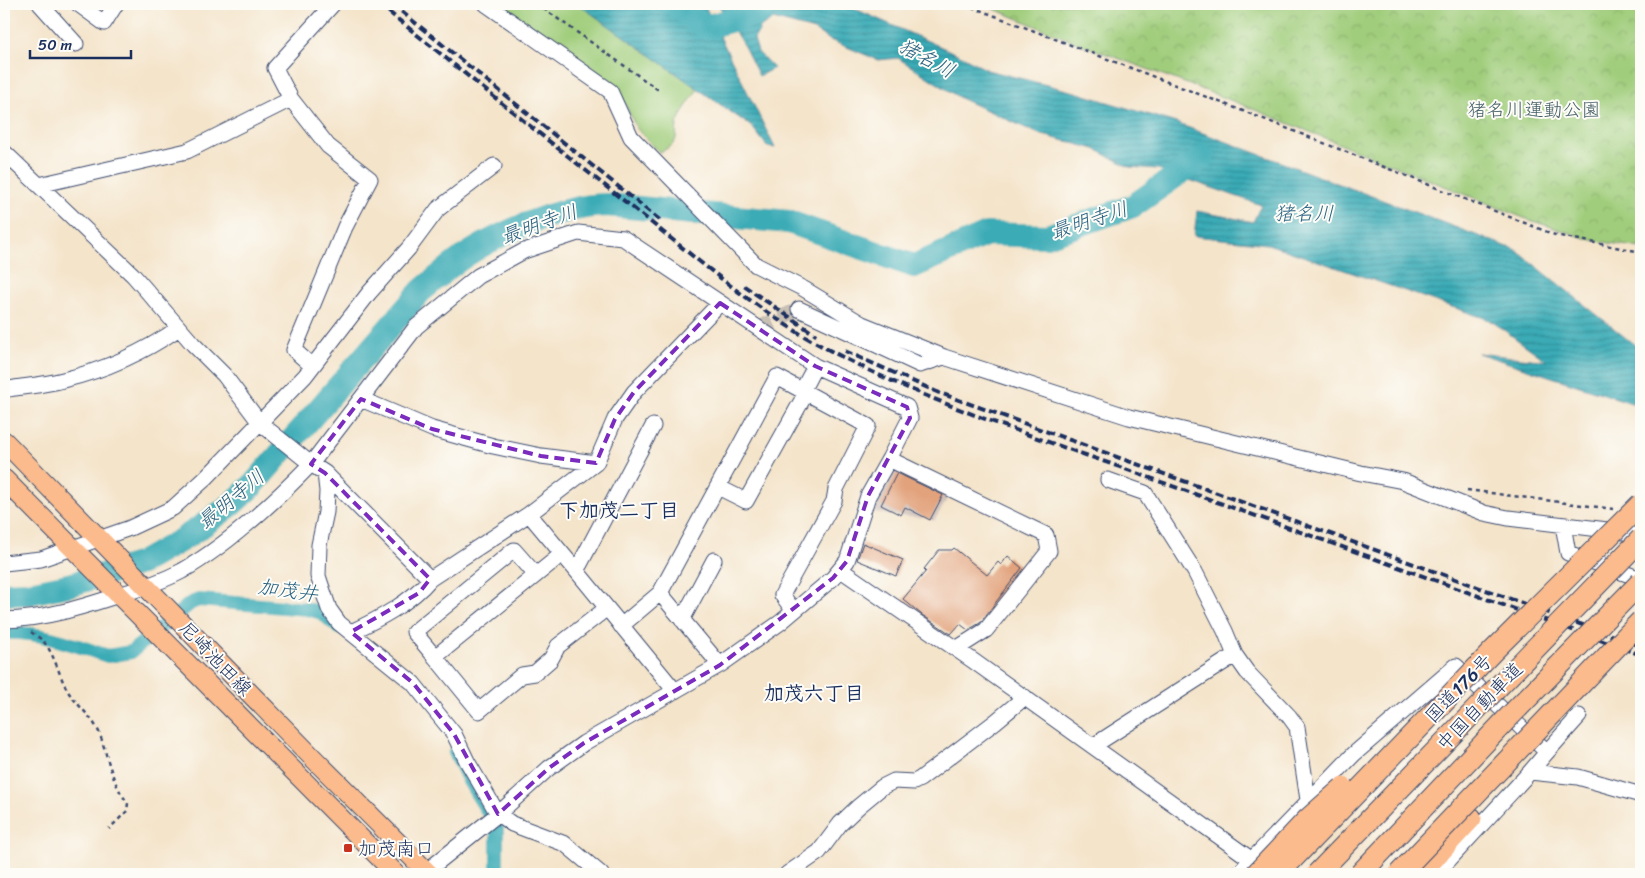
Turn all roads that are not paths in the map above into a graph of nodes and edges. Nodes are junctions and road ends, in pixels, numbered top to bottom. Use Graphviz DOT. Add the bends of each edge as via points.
graph roads {
  1 [pos="40,4"];
  2 [pos="78,4"];
  3 [pos="116,4"];
  4 [pos="333,4"];
  5 [pos="486,4"];
  6 [pos="76,44"];
  7 [pos="291,99"];
  8 [pos="4,152"];
  9 [pos="494,166"];
  10 [pos="39,185"];
  11 [pos="720,304"];
  12 [pos="798,309"];
  13 [pos="179,328"];
  14 [pos="944,357"];
  15 [pos="312,366"];
  16 [pos="815,366"];
  17 [pos="9,388"];
  18 [pos="804,392"];
  19 [pos="360,399"];
  20 [pos="264,426"];
  21 [pos="653,426"];
  22 [pos="4,441"];
  23 [pos="889,459"];
  24 [pos="308,462"];
  25 [pos="596,463"];
  26 [pos="325,473"];
  27 [pos="4,479"];
  28 [pos="1108,480"];
  29 [pos="718,487"];
  30 [pos="1632,507"];
  31 [pos="529,514"];
  32 [pos="1563,525"];
  33 [pos="1641,534"];
  34 [pos="1641,539"];
  35 [pos="102,540"];
  36 [pos="75,550"];
  37 [pos="562,554"];
  38 [pos="714,560"];
  39 [pos="4,563"];
  40 [pos="575,569"];
  41 [pos="841,570"];
  42 [pos="536,575"];
  43 [pos="430,579"];
  44 [pos="1641,580"];
  45 [pos="144,584"];
  46 [pos="117,593"];
  47 [pos="660,593"];
  48 [pos="607,608"];
  49 [pos="794,611"];
  50 [pos="4,620"];
  51 [pos="682,620"];
  52 [pos="1641,621"];
  53 [pos="621,626"];
  54 [pos="351,632"];
  55 [pos="956,649"];
  56 [pos="1493,651"];
  57 [pos="1235,655"];
  58 [pos="435,656"];
  59 [pos="720,665"];
  60 [pos="1589,675"];
  61 [pos="675,691"];
  62 [pos="1025,697"];
  63 [pos="1579,716"];
  64 [pos="1093,746"];
  65 [pos="1547,752"];
  66 [pos="1530,772"];
  67 [pos="1641,795"];
  68 [pos="1308,800"];
  69 [pos="498,814"];
  70 [pos="1254,867"];
  71 [pos="426,873"];
  72 [pos="396,874"];
  73 [pos="601,874"];
  74 [pos="787,874"];
  75 [pos="1238,874"];
  76 [pos="1267,874"];
  77 [pos="1278,874"];
  78 [pos="1317,874"];
  79 [pos="1360,874"];
  80 [pos="1399,874"];
  81 [pos="1418,874"];
  82 [pos="1436,874"];
  1 -- 6 [label="street"];
  2 -- 3 [label="street" via="104,23"];
  4 -- 7 [label="street" via="275,68"];
  5 -- 14 [label="street" via="610,91 631,136 756,265 862,324"];
  7 -- 10 [label="street" via="187,150"];
  7 -- 15 [label="street" via="328,146 370,179 345,227 294,350"];
  8 -- 10 [label="street"];
  9 -- 15 [label="street" via="438,209"];
  10 -- 13 [label="street" via="133,275"];
  11 -- 16 [label="street"];
  11 -- 19 [label="street" via="623,238 578,233 524,251 478,276 416,327"];
  11 -- 25 [label="street" via="634,392 615,419"];
  12 -- 14 [label="street" via="920,365"];
  13 -- 17 [label="street" via="157,343 110,366 61,381"];
  13 -- 20 [label="street" via="224,375"];
  14 -- 32 [label="street" via="1129,417 1403,481 1484,513"];
  15 -- 20 [label="street"];
  16 -- 18 [label="street"];
  16 -- 23 [label="street" via="907,408 910,418"];
  18 -- 29 [label="street" via="746,501"];
  18 -- 29 [label="street" via="777,377"];
  18 -- 49 [label="street" via="868,426 836,489 834,501 782,595"];
  19 -- 24 [label="street"];
  19 -- 25 [label="street" via="432,429 493,446"];
  20 -- 24 [label="street"];
  20 -- 35 [label="street" via="173,508"];
  21 -- 40 [label="street"];
  22 -- 35 [label="main road, 尼崎池田線"];
  23 -- 41 [label="street" via="868,496 847,562"];
  23 -- 55 [label="street" via="1046,535 1049,551 986,630"];
  24 -- 26 [label="street"];
  24 -- 45 [label="street" via="222,544 182,571"];
  25 -- 31 [label="street"];
  26 -- 43 [label="street"];
  26 -- 54 [label="street" via="326,512 318,545 318,576 329,609"];
  27 -- 36 [label="main road, 尼崎池田線"];
  28 -- 57 [label="street" via="1145,493 1195,572"];
  29 -- 47 [label="street"];
  30 -- 56 [label="highway, 国道176号, bridge"];
  31 -- 37 [label="street"];
  31 -- 43 [label="street"];
  32 -- 33 [label="street"];
  32 -- 44 [label="street" via="1568,553"];
  34 -- 78 [label="highway, 中国自動車道, bridge"];
  35 -- 36 [label="street"];
  35 -- 45 [label="main road, 尼崎池田線"];
  36 -- 39 [label="street" via="41,559"];
  36 -- 46 [label="main road, 尼崎池田線"];
  37 -- 40 [label="street"];
  37 -- 42 [label="street"];
  38 -- 51 [label="street"];
  40 -- 48 [label="street"];
  41 -- 49 [label="street"];
  41 -- 55 [label="street"];
  42 -- 58 [label="street"];
  42 -- 58 [label="street" via="514,550 414,632"];
  43 -- 54 [label="street" via="418,592"];
  44 -- 79 [label="highway, 中国自動車道, bridge"];
  45 -- 46 [label="street"];
  45 -- 71 [label="main road, 尼崎池田線"];
  46 -- 50 [label="street" via="84,607 28,619"];
  46 -- 72 [label="main road, 尼崎池田線"];
  47 -- 51 [label="street"];
  47 -- 53 [label="street"];
  48 -- 53 [label="street"];
  48 -- 58 [label="street" via="558,646 551,659 535,673 522,675 479,711"];
  49 -- 59 [label="street"];
  51 -- 59 [label="street"];
  52 -- 60 [label="highway, bridge"];
  53 -- 61 [label="street"];
  54 -- 69 [label="street" via="413,683 454,734"];
  55 -- 62 [label="street"];
  56 -- 70 [label="highway, bridge"];
  56 -- 77 [label="highway, 国道176号, bridge"];
  57 -- 64 [label="street"];
  57 -- 68 [label="street" via="1246,672 1297,727"];
  59 -- 61 [label="street"];
  60 -- 80 [label="highway, bridge"];
  60 -- 81 [label="highway, bridge" via="1471,818"];
  61 -- 69 [label="street" via="584,743 549,768"];
  62 -- 64 [label="street"];
  62 -- 74 [label="street" via="920,779 914,782 894,781 882,787 840,824 818,852"];
  63 -- 65 [label="street"];
  64 -- 70 [label="street"];
  65 -- 66 [label="street"];
  65 -- 68 [label="street" via="1456,666 1354,754"];
  66 -- 67 [label="street" via="1578,777"];
  66 -- 82 [label="street"];
  68 -- 70 [label="street"];
  69 -- 71 [label="street"];
  69 -- 73 [label="street" via="512,824 565,844"];
  70 -- 75 [label="street"];
  70 -- 76 [label="street"];
}
